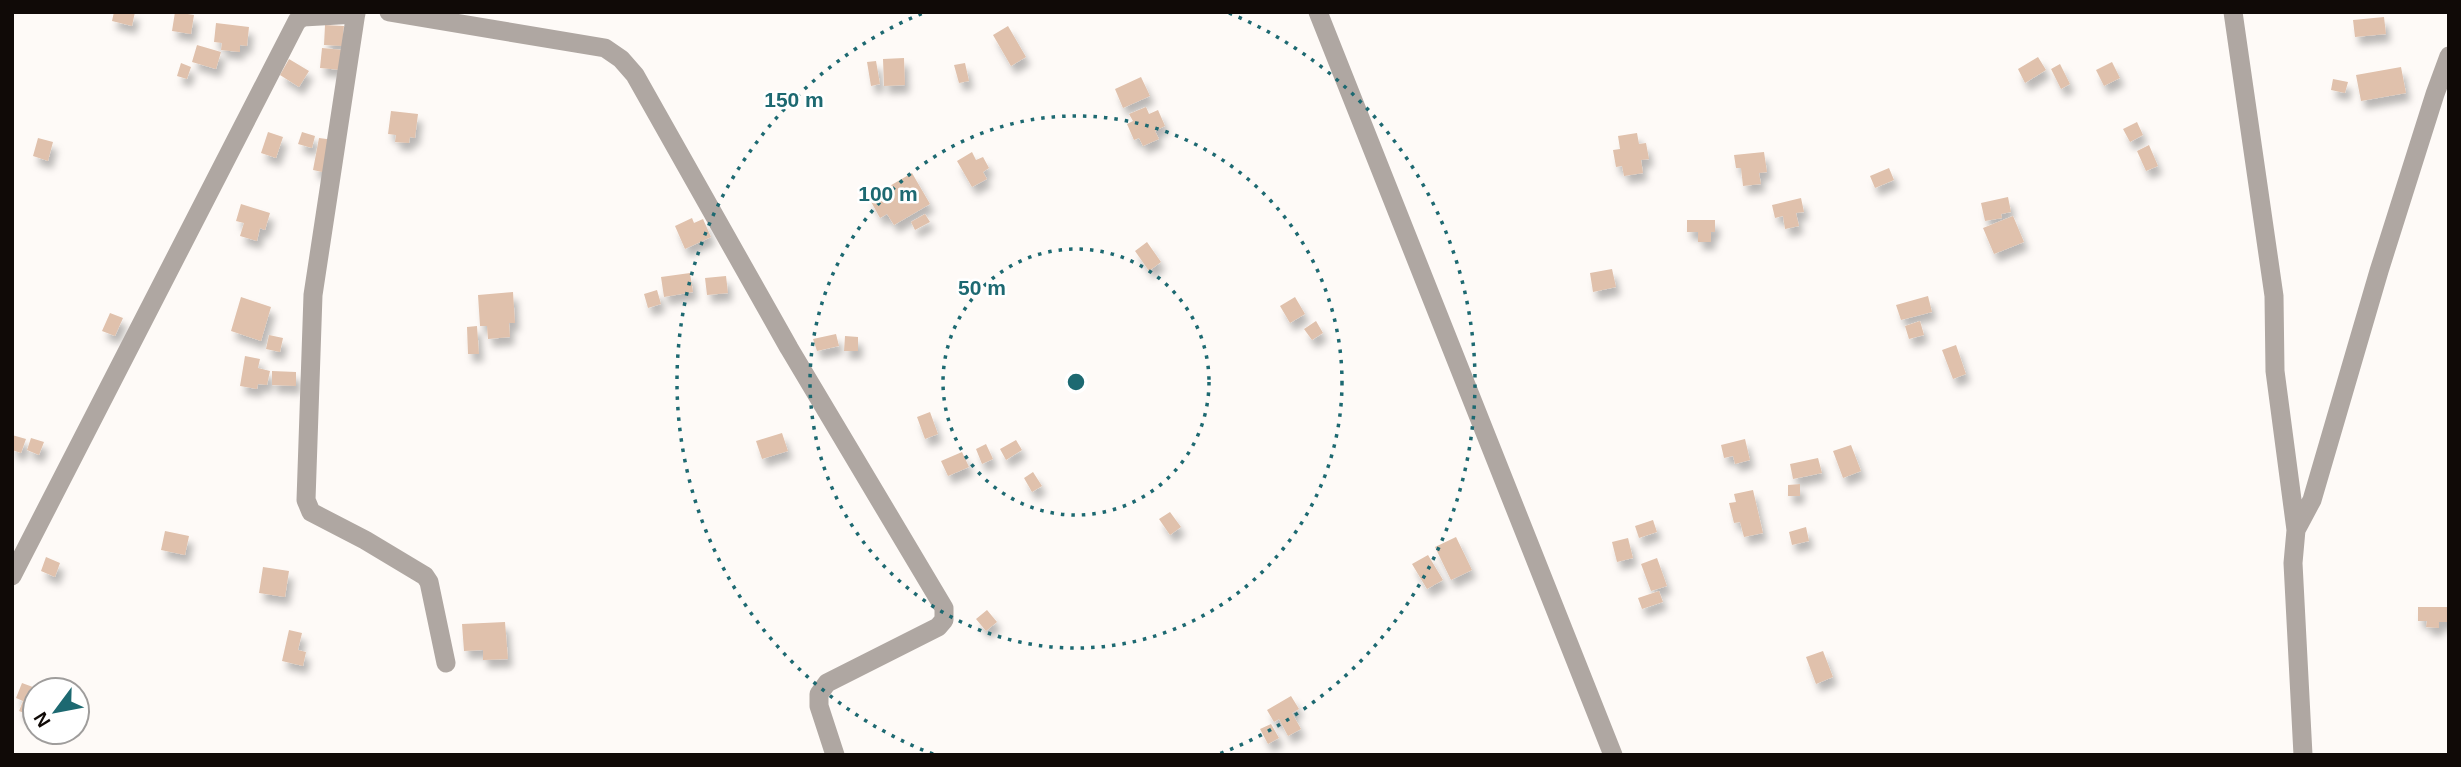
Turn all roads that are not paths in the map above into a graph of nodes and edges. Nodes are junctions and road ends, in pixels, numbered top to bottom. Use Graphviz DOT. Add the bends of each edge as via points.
graph roads {
  1 [pos="389,12"];
  2 [pos="1318,12"];
  3 [pos="2233,12"];
  4 [pos="356,13"];
  5 [pos="2449,56"];
  6 [pos="2296,530"];
  7 [pos="12,576"];
  8 [pos="446,663"];
  9 [pos="835,755"];
  10 [pos="1613,755"];
  11 [pos="2302,755"];
  1 -- 9 [label="street" via="605,48 635,75 789,348 944,608 944,620 938,627 827,682 819,694 819,706"];
  2 -- 10 [label="street"];
  3 -- 6 [label="street" via="2273,296 2275,371"];
  4 -- 7 [label="street" via="297,21"];
  4 -- 8 [label="street" via="313,295 306,500 310,512 425,576"];
  5 -- 6 [label="street" via="2312,499"];
  6 -- 11 [label="street" via="2293,590"];
}
